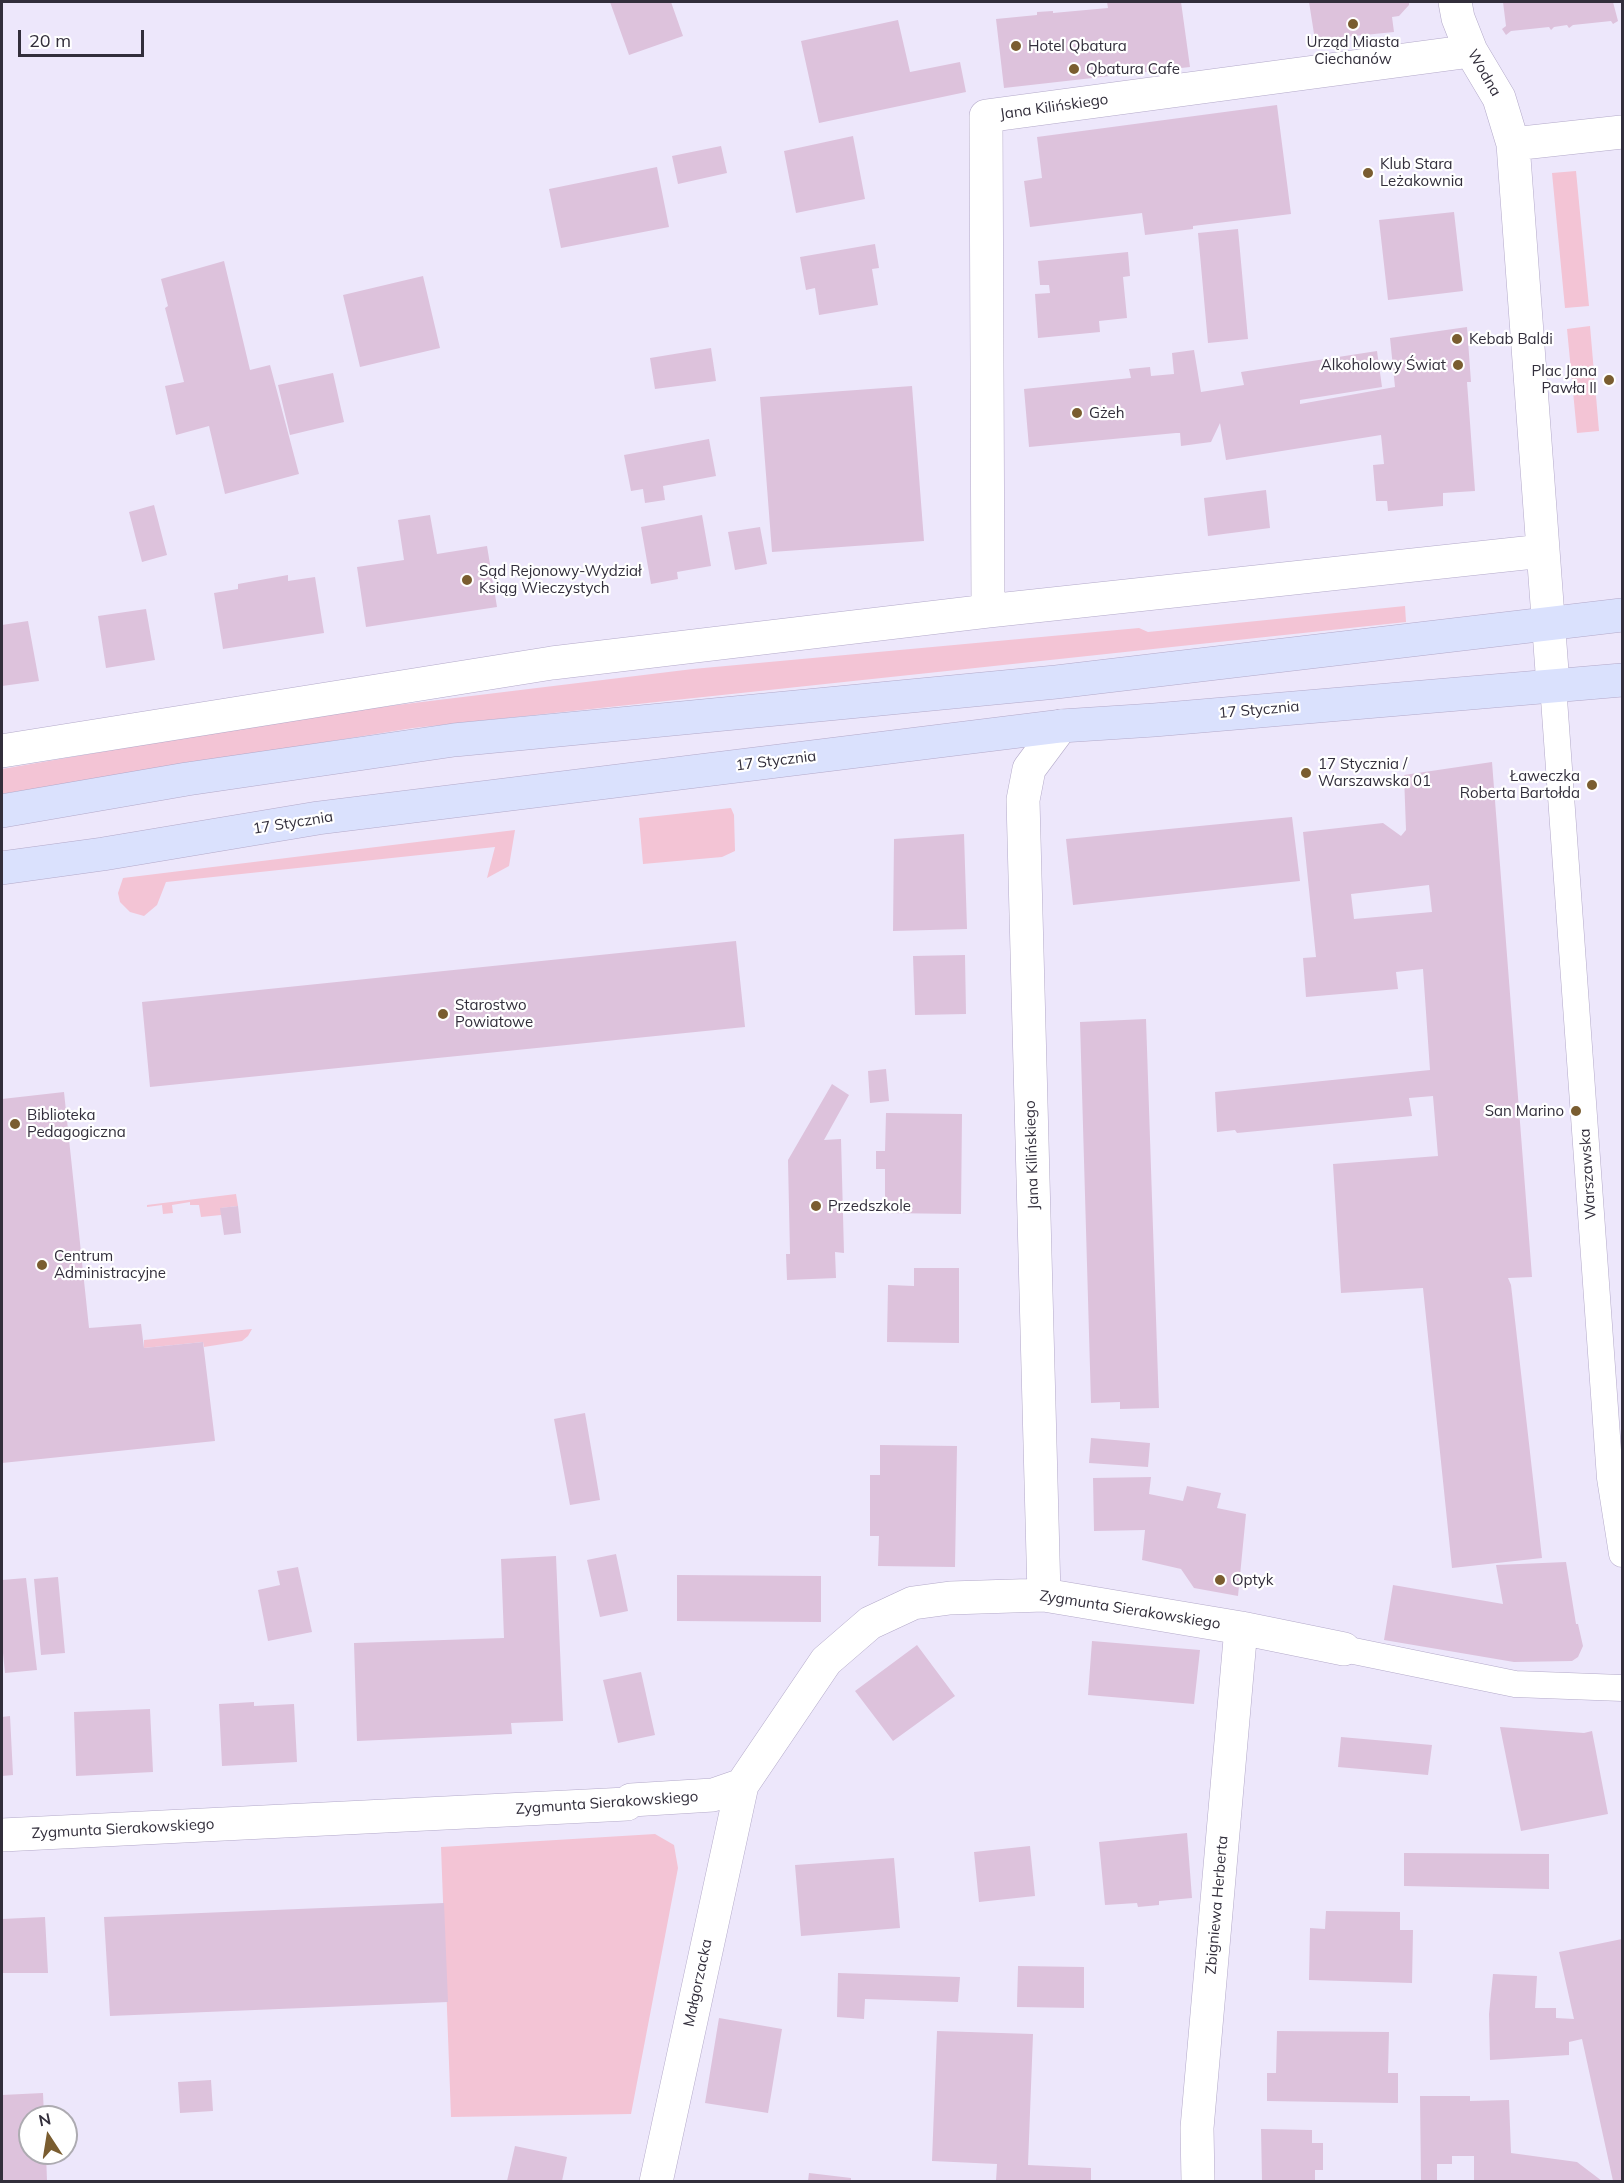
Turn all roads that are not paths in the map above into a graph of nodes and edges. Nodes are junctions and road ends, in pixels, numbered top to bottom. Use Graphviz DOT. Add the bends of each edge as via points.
graph roads {
  1 [pos="1455,2"];
  2 [pos="1471,51"];
  3 [pos="1623,132"];
  4 [pos="1513,144"];
  5 [pos="1543,551"];
  6 [pos="988,611"];
  7 [pos="1623,615"];
  8 [pos="1548,623"];
  9 [pos="1623,680"];
  10 [pos="1553,685"];
  11 [pos="1061,726"];
  12 [pos="2,751"];
  13 [pos="2,811"];
  14 [pos="2,868"];
  15 [pos="1623,1554"];
  16 [pos="1044,1595"];
  17 [pos="1241,1628"];
  18 [pos="1344,1649"];
  19 [pos="1623,1688"];
  20 [pos="742,1785"];
  21 [pos="2,1835"];
  22 [pos="656,2181"];
  23 [pos="1197,2181"];
  1 -- 2 [label="street, Wodna"];
  2 -- 4 [label="street, Wodna" via="1499,98"];
  2 -- 6 [label="street, Jana Kilińskiego" via="986,116"];
  3 -- 4 [label="street"];
  4 -- 5 [label="street"];
  5 -- 6 [label="street"];
  5 -- 8 [label="street"];
  6 -- 12 [label="street" via="552,663"];
  7 -- 8 [label="main road"];
  8 -- 10 [label="street"];
  8 -- 13 [label="main road" via="1056,682 454,740"];
  9 -- 10 [label="main road, 17 Stycznia"];
  10 -- 11 [label="main road, 17 Stycznia"];
  10 -- 15 [label="street, Warszawska" via="1610,1478"];
  11 -- 14 [label="main road, 17 Stycznia" via="330,816"];
  11 -- 16 [label="street, Jana Kilińskiego" via="1029,769 1023,800"];
  16 -- 17 [label="street, Zygmunta Sierakowskiego"];
  16 -- 20 [label="street, Zygmunta Sierakowskiego" via="913,1603 870,1623 826,1660"];
  17 -- 18 [label="street, Zygmunta Sierakowskiego"];
  17 -- 23 [label="street, Zbigniewa Herberta" via="1197,2128"];
  18 -- 19 [label="street, Zygmunta Sierakowskiego" via="1515,1684"];
  20 -- 21 [label="street, Zygmunta Sierakowskiego" via="713,1795 631,1800 627,1804"];
  20 -- 22 [label="street, Małgorzacka"];
}
